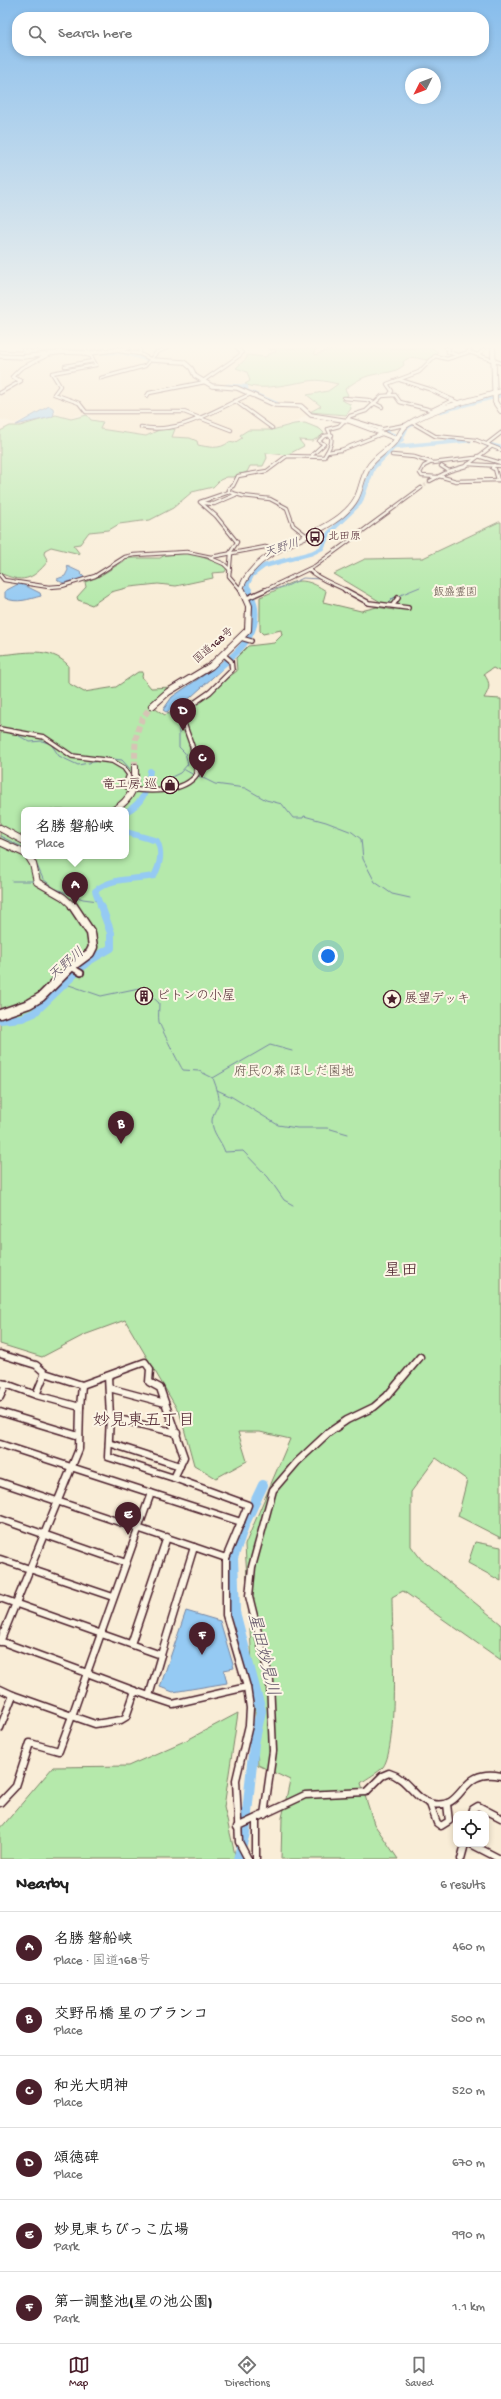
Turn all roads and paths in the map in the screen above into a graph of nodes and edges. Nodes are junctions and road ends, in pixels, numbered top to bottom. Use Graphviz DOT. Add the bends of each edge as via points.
graph roads {
  1 [pos="332,435"];
  2 [pos="378,435"];
  3 [pos="390,435"];
  4 [pos="433,435"];
  5 [pos="499,435"];
  6 [pos="398,437"];
  7 [pos="490,445"];
  8 [pos="501,450"];
  9 [pos="327,452"];
  10 [pos="312,455"];
  11 [pos="392,455"];
  12 [pos="477,457"];
  13 [pos="432,463"];
  14 [pos="501,463"];
  15 [pos="468,464"];
  16 [pos="494,465"];
  17 [pos="441,466"];
  18 [pos="501,466"];
  19 [pos="449,471"];
  20 [pos="438,476"];
  21 [pos="500,480"];
  22 [pos="430,482"];
  23 [pos="421,488"];
  24 [pos="229,492"];
  25 [pos="235,495"];
  26 [pos="202,503"];
  27 [pos="307,536"];
  28 [pos="277,551"];
  29 [pos="231,553"];
  30 [pos="207,556"];
  31 [pos="230,570"];
  32 [pos="309,570"];
  33 [pos="0,575"];
  34 [pos="241,590"];
  35 [pos="398,598"];
  36 [pos="246,600"];
  37 [pos="393,605"];
  38 [pos="408,608"];
  39 [pos="241,638"];
  40 [pos="251,641"];
  41 [pos="225,656"];
  42 [pos="152,706"];
  43 [pos="0,729"];
  44 [pos="135,767"];
  45 [pos="137,790"];
  46 [pos="118,807"];
  47 [pos="0,828"];
  48 [pos="21,840"];
  49 [pos="0,842"];
  50 [pos="21,852"];
  51 [pos="30,859"];
  52 [pos="72,968"];
  53 [pos="81,973"];
  54 [pos="0,1014"];
  55 [pos="0,1354"];
  56 [pos="420,1357"];
  57 [pos="45,1373"];
  58 [pos="108,1376"];
  59 [pos="3,1383"];
  60 [pos="82,1385"];
  61 [pos="109,1388"];
  62 [pos="36,1395"];
  63 [pos="0,1397"];
  64 [pos="165,1403"];
  65 [pos="80,1406"];
  66 [pos="0,1412"];
  67 [pos="110,1417"];
  68 [pos="177,1433"];
  69 [pos="79,1436"];
  70 [pos="109,1443"];
  71 [pos="0,1444"];
  72 [pos="180,1466"];
  73 [pos="72,1468"];
  74 [pos="174,1478"];
  75 [pos="0,1482"];
  76 [pos="152,1493"];
  77 [pos="58,1502"];
  78 [pos="0,1520"];
  79 [pos="241,1522"];
  80 [pos="140,1528"];
  81 [pos="44,1534"];
  82 [pos="167,1537"];
  83 [pos="194,1547"];
  84 [pos="226,1558"];
  85 [pos="0,1559"];
  86 [pos="126,1563"];
  87 [pos="30,1569"];
  88 [pos="113,1597"];
  89 [pos="0,1598"];
  90 [pos="16,1604"];
  91 [pos="101,1634"];
  92 [pos="0,1642"];
  93 [pos="131,1644"];
  94 [pos="162,1655"];
  95 [pos="87,1673"];
  96 [pos="247,1687"];
  97 [pos="0,1689"];
  98 [pos="135,1691"];
  99 [pos="13,1694"];
  100 [pos="149,1696"];
  101 [pos="70,1715"];
  102 [pos="0,1728"];
  103 [pos="501,1776"];
  104 [pos="0,1803"];
  105 [pos="430,1804"];
  106 [pos="447,1804"];
  107 [pos="473,1811"];
  108 [pos="488,1811"];
  109 [pos="489,1812"];
  110 [pos="264,1815"];
  111 [pos="501,1818"];
  112 [pos="254,1820"];
  113 [pos="240,1827"];
  114 [pos="464,1847"];
  115 [pos="476,1847"];
  116 [pos="247,1856"];
  117 [pos="256,1859"];
  118 [pos="461,1859"];
  119 [pos="500,1859"];
  1 -- 9 [label="street" via="332,444"];
  1 -- 10 [label="street" via="324,436 319,441 324,444"];
  2 -- 9 [label="street" via="340,452"];
  3 -- 6 [label="street"];
  4 -- 7 [label="street"];
  5 -- 7 [label="street"];
  6 -- 27 [label="highway" via="369,466 360,495 354,504 326,527"];
  7 -- 8 [label="street"];
  7 -- 12 [label="street"];
  9 -- 10 [label="street" via="324,457"];
  10 -- 24 [label="street" via="296,458 286,456 276,466 263,472 238,476 233,486 228,489"];
  11 -- 13 [label="street" via="414,457"];
  12 -- 13 [label="street"];
  12 -- 14 [label="street" via="496,459"];
  12 -- 15 [label="street"];
  13 -- 20 [label="street" via="424,466 420,473 422,476"];
  15 -- 16 [label="street"];
  15 -- 19 [label="street"];
  16 -- 18 [label="street"];
  16 -- 21 [label="street" via="492,468 496,469"];
  17 -- 19 [label="street"];
  19 -- 20 [label="street"];
  20 -- 21 [label="street" via="463,483 482,479"];
  20 -- 22 [label="street"];
  23 -- 32 [label="street"];
  24 -- 25 [label="street"];
  24 -- 26 [label="street" via="200,502"];
  25 -- 26 [label="street" via="214,504"];
  25 -- 27 [label="street" via="277,500 287,508 288,519 292,525"];
  26 -- 29 [label="street" via="237,542"];
  27 -- 28 [label="highway"];
  28 -- 29 [label="street" via="258,547"];
  28 -- 34 [label="highway" via="251,568 243,580"];
  29 -- 30 [label="street"];
  29 -- 31 [label="street"];
  30 -- 31 [label="street" via="224,564"];
  30 -- 33 [label="street" via="187,552 134,555 94,576 62,586 48,587 4,580"];
  31 -- 34 [label="street" via="229,576"];
  32 -- 36 [label="street"];
  32 -- 37 [label="street" via="320,580 332,582 369,603"];
  34 -- 36 [label="highway, 国道168号"];
  35 -- 37 [label="street"];
  36 -- 39 [label="highway, 国道168号" via="249,606 249,626"];
  37 -- 38 [label="street"];
  39 -- 40 [label="street"];
  39 -- 41 [label="highway, 国道168号"];
  41 -- 42 [label="highway, 国道168号" via="168,692"];
  41 -- 45 [label="street" via="231,661 232,670 209,693 189,705 181,715 192,743 197,777 174,788"];
  43 -- 45 [label="street" via="11,729 47,738 62,752 73,757 119,762 129,775 125,785"];
  44 -- 45 [label="highway"];
  45 -- 46 [label="highway"];
  47 -- 48 [label="highway"];
  49 -- 50 [label="highway"];
  51 -- 52 [label="highway" via="37,882 70,903 91,933 94,941 90,953"];
  52 -- 53 [label="street"];
  52 -- 54 [label="highway" via="34,1002"];
  55 -- 57 [label="street" via="36,1365"];
  56 -- 110 [label="street" via="382,1402 331,1430 280,1479 274,1490 252,1567 249,1596 270,1682 273,1751"];
  57 -- 60 [label="street"];
  57 -- 62 [label="street"];
  58 -- 60 [label="street"];
  58 -- 61 [label="street"];
  58 -- 64 [label="street" via="144,1362 150,1369 149,1382 160,1388"];
  59 -- 62 [label="street"];
  59 -- 63 [label="street"];
  60 -- 65 [label="street"];
  61 -- 64 [label="street"];
  61 -- 67 [label="street"];
  62 -- 65 [label="street"];
  64 -- 68 [label="street"];
  65 -- 69 [label="street"];
  66 -- 69 [label="street"];
  67 -- 68 [label="street"];
  67 -- 70 [label="street"];
  68 -- 72 [label="street" via="184,1456"];
  69 -- 73 [label="street" via="79,1449"];
  70 -- 72 [label="street"];
  70 -- 74 [label="street" via="108,1457"];
  71 -- 73 [label="street"];
  72 -- 74 [label="street"];
  73 -- 76 [label="street"];
  73 -- 77 [label="street"];
  74 -- 79 [label="street" via="248,1504"];
  75 -- 77 [label="street"];
  76 -- 79 [label="street"];
  76 -- 80 [label="street"];
  77 -- 80 [label="street"];
  77 -- 81 [label="street"];
  78 -- 81 [label="street"];
  79 -- 84 [label="street"];
  80 -- 82 [label="street"];
  80 -- 86 [label="street"];
  81 -- 86 [label="street"];
  81 -- 87 [label="street"];
  82 -- 83 [label="street"];
  82 -- 93 [label="street"];
  83 -- 84 [label="street"];
  83 -- 94 [label="street"];
  84 -- 96 [label="street" via="226,1615"];
  85 -- 87 [label="street"];
  86 -- 88 [label="street"];
  87 -- 88 [label="street"];
  87 -- 90 [label="street"];
  88 -- 91 [label="street"];
  89 -- 90 [label="street"];
  90 -- 91 [label="street"];
  90 -- 92 [label="street"];
  91 -- 93 [label="street"];
  91 -- 95 [label="street"];
  92 -- 95 [label="street"];
  93 -- 94 [label="street"];
  94 -- 100 [label="street"];
  95 -- 98 [label="street"];
  95 -- 101 [label="street"];
  96 -- 100 [label="street" via="173,1704"];
  96 -- 113 [label="street" via="249,1725 236,1780"];
  97 -- 99 [label="street"];
  98 -- 100 [label="street"];
  98 -- 101 [label="street" via="126,1717 121,1720 95,1724"];
  99 -- 101 [label="street"];
  99 -- 102 [label="street"];
  101 -- 104 [label="street" via="59,1752 30,1743 16,1786"];
  103 -- 106 [label="street" via="479,1774"];
  105 -- 106 [label="street"];
  105 -- 106 [label="street" via="437,1823 441,1826 449,1820"];
  105 -- 110 [label="street" via="417,1794 404,1778 389,1773 382,1776 366,1792 305,1795"];
  107 -- 108 [label="street" via="478,1806"];
  109 -- 111 [label="street"];
  110 -- 112 [label="street"];
  112 -- 113 [label="street"];
  112 -- 117 [label="street"];
  113 -- 116 [label="street" via="240,1842"];
  114 -- 118 [label="street"];
  115 -- 119 [label="street"];
}
